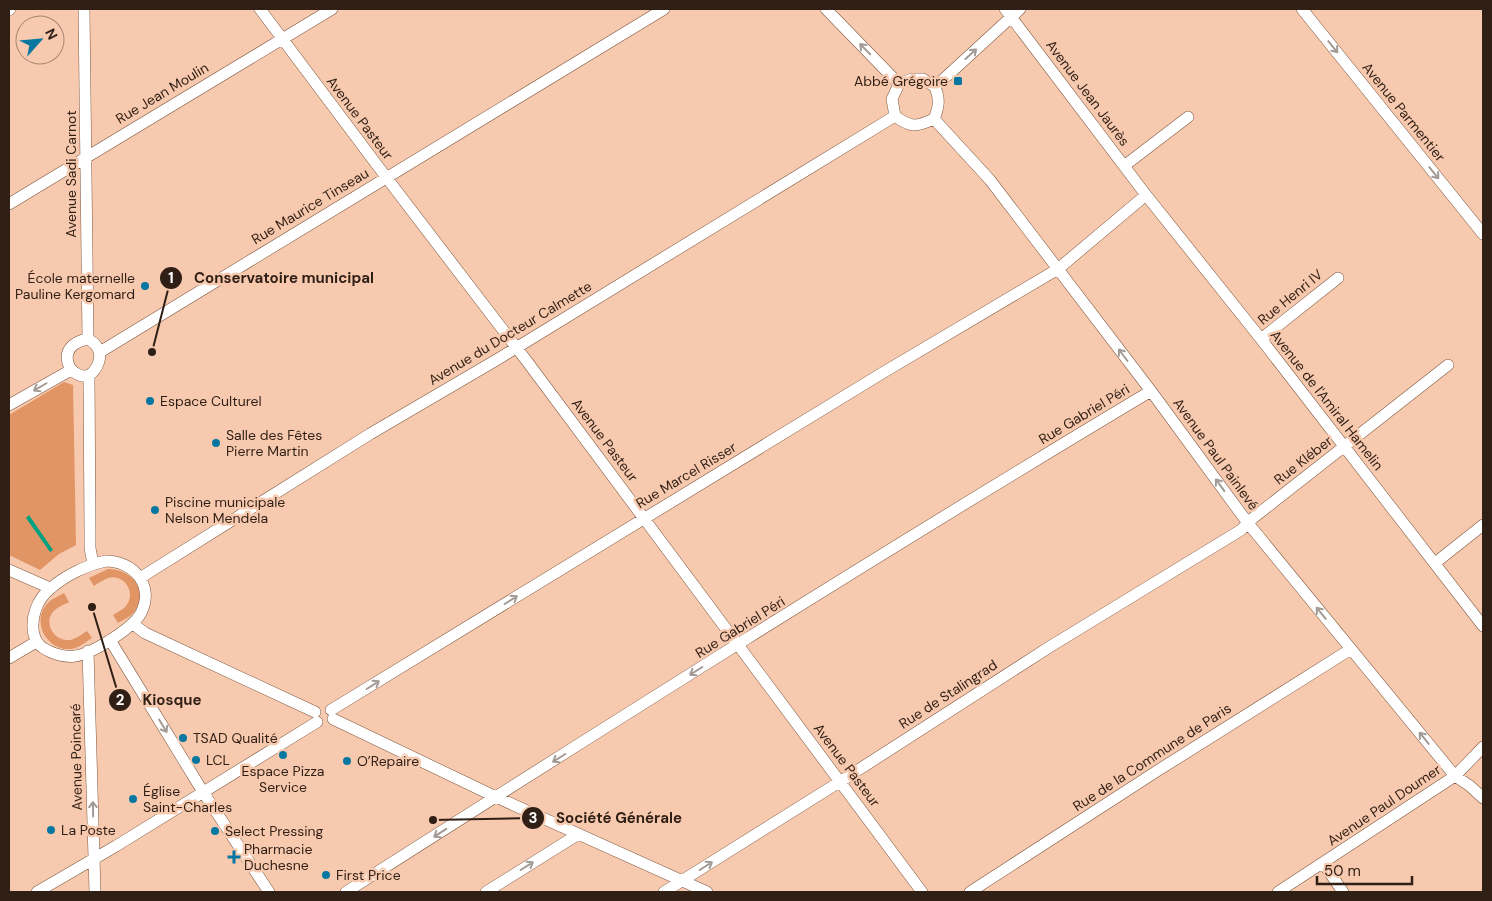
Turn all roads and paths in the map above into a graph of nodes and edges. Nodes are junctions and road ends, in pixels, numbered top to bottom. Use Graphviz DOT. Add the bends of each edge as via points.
graph roads {
  1 [pos="84,9"];
  2 [pos="260,9"];
  3 [pos="332,9"];
  4 [pos="664,9"];
  5 [pos="826,9"];
  6 [pos="1302,9"];
  7 [pos="1012,12"];
  8 [pos="282,39"];
  9 [pos="899,84"];
  10 [pos="935,87"];
  11 [pos="895,116"];
  12 [pos="1188,117"];
  13 [pos="934,119"];
  14 [pos="86,157"];
  15 [pos="1124,166"];
  16 [pos="386,177"];
  17 [pos="1146,195"];
  18 [pos="9,204"];
  19 [pos="1483,234"];
  20 [pos="1058,269"];
  21 [pos="1338,278"];
  22 [pos="88,339"];
  23 [pos="1261,339"];
  24 [pos="517,348"];
  25 [pos="100,352"];
  26 [pos="1448,365"];
  27 [pos="71,370"];
  28 [pos="89,375"];
  29 [pos="1151,391"];
  30 [pos="9,405"];
  31 [pos="1344,446"];
  32 [pos="644,518"];
  33 [pos="1247,522"];
  34 [pos="1483,526"];
  35 [pos="1434,563"];
  36 [pos="93,564"];
  37 [pos="9,570"];
  38 [pos="140,578"];
  39 [pos="50,588"];
  40 [pos="133,624"];
  41 [pos="1483,626"];
  42 [pos="110,640"];
  43 [pos="36,642"];
  44 [pos="738,645"];
  45 [pos="1351,649"];
  46 [pos="88,651"];
  47 [pos="9,658"];
  48 [pos="332,714"];
  49 [pos="316,717"];
  50 [pos="1483,747"];
  51 [pos="1455,776"];
  52 [pos="840,781"];
  53 [pos="203,792"];
  54 [pos="496,797"];
  55 [pos="1483,798"];
  56 [pos="578,834"];
  57 [pos="94,858"];
  58 [pos="1323,864"];
  59 [pos="683,881"];
  60 [pos="37,892"];
  61 [pos="95,892"];
  62 [pos="269,892"];
  63 [pos="346,892"];
  64 [pos="486,892"];
  65 [pos="664,892"];
  66 [pos="707,892"];
  67 [pos="922,892"];
  68 [pos="970,892"];
  69 [pos="1278,892"];
  70 [pos="1343,892"];
  1 -- 14 [label="street, Avenue Sadi Carnot"];
  2 -- 8 [label="street, Avenue Pasteur"];
  3 -- 8 [label="street, Rue Jean Moulin"];
  4 -- 16 [label="street, Rue Maurice Tinseau"];
  9 -- 5 [label="street, one-way"];
  6 -- 19 [label="street, Avenue Parmentier, one-way"];
  10 -- 7 [label="street, one-way"];
  7 -- 15 [label="street, Avenue Jean Jaurès"];
  8 -- 14 [label="street, Rue Jean Moulin"];
  8 -- 16 [label="street, Avenue Pasteur"];
  9 -- 10 [label="street" via="917,79"];
  9 -- 11 [label="street" via="892,99"];
  10 -- 13 [label="street" via="939,95"];
  11 -- 13 [label="street" via="907,125"];
  11 -- 24 [label="street, Avenue du Docteur Calmette"];
  12 -- 15 [label="street"];
  13 -- 20 [label="street, Avenue Paul Painlevé" via="990,180"];
  14 -- 18 [label="street, Rue Jean Moulin"];
  14 -- 22 [label="street, Avenue Sadi Carnot"];
  15 -- 17 [label="street, Avenue Jean Jaurès"];
  16 -- 24 [label="street, Avenue Pasteur"];
  16 -- 25 [label="street, Rue Maurice Tinseau"];
  17 -- 20 [label="street, Rue Marcel Risser"];
  17 -- 23 [label="street, Avenue de l'Amiral Hamelin"];
  29 -- 20 [label="street, Avenue Paul Painlevé, one-way"];
  20 -- 32 [label="street, Rue Marcel Risser"];
  21 -- 23 [label="street, Rue Henri IV"];
  22 -- 25 [label="street"];
  22 -- 27 [label="street" via="74,343 69,349 67,356"];
  23 -- 31 [label="street, Avenue de l'Amiral Hamelin"];
  24 -- 32 [label="street, Avenue Pasteur"];
  24 -- 38 [label="street, Avenue du Docteur Calmette" via="370,434"];
  25 -- 28 [label="street" via="99,361"];
  26 -- 31 [label="street, Rue Kléber"];
  27 -- 28 [label="street" via="83,376"];
  27 -- 30 [label="street, one-way"];
  28 -- 36 [label="street" via="90,548"];
  33 -- 29 [label="street, Avenue Paul Painlevé, one-way"];
  29 -- 44 [label="street, Rue Gabriel Péri"];
  31 -- 33 [label="street, Rue Kléber"];
  31 -- 35 [label="street, Avenue de l'Amiral Hamelin"];
  32 -- 44 [label="street, Avenue Pasteur"];
  48 -- 32 [label="street, Rue Marcel Risser, one-way"];
  45 -- 33 [label="street, Avenue Paul Painlevé, one-way"];
  33 -- 52 [label="street, Rue de Stalingrad" via="1241,530"];
  34 -- 35 [label="street"];
  35 -- 41 [label="street, Avenue de l'Amiral Hamelin"];
  36 -- 38 [label="street" via="112,561 129,567"];
  36 -- 39 [label="street"];
  37 -- 39 [label="street"];
  38 -- 40 [label="street" via="144,587 144,604"];
  39 -- 43 [label="street" via="33,615"];
  40 -- 42 [label="street"];
  40 -- 49 [label="street"];
  42 -- 46 [label="street"];
  42 -- 53 [label="street, one-way"];
  43 -- 46 [label="street" via="61,656 76,656"];
  43 -- 47 [label="street"];
  44 -- 52 [label="street, Avenue Pasteur"];
  44 -- 54 [label="street, Rue Gabriel Péri, one-way"];
  51 -- 45 [label="street, Avenue Paul Painlevé, one-way"];
  45 -- 68 [label="street, Rue de la Commune de Paris"];
  57 -- 46 [label="street, Avenue Poincaré, one-way"];
  48 -- 49 [label="street" via="323,709"];
  48 -- 54 [label="street"];
  49 -- 53 [label="street"];
  50 -- 51 [label="street, Avenue Paul Doumer"];
  51 -- 55 [label="street, Avenue Paul Painlevé"];
  51 -- 58 [label="street, Avenue Paul Doumer"];
  59 -- 52 [label="street, Rue de Stalingrad, one-way"];
  52 -- 67 [label="street, Avenue Pasteur"];
  53 -- 57 [label="street"];
  53 -- 62 [label="street"];
  54 -- 56 [label="street"];
  54 -- 63 [label="street, Rue Gabriel Péri, one-way"];
  56 -- 59 [label="street"];
  64 -- 56 [label="street, one-way"];
  57 -- 60 [label="street"];
  57 -- 61 [label="street, Avenue Poincaré"];
  58 -- 69 [label="street, Avenue Paul Doumer"];
  58 -- 70 [label="street"];
  59 -- 65 [label="street, Rue de Stalingrad"];
  59 -- 66 [label="street"];
}
